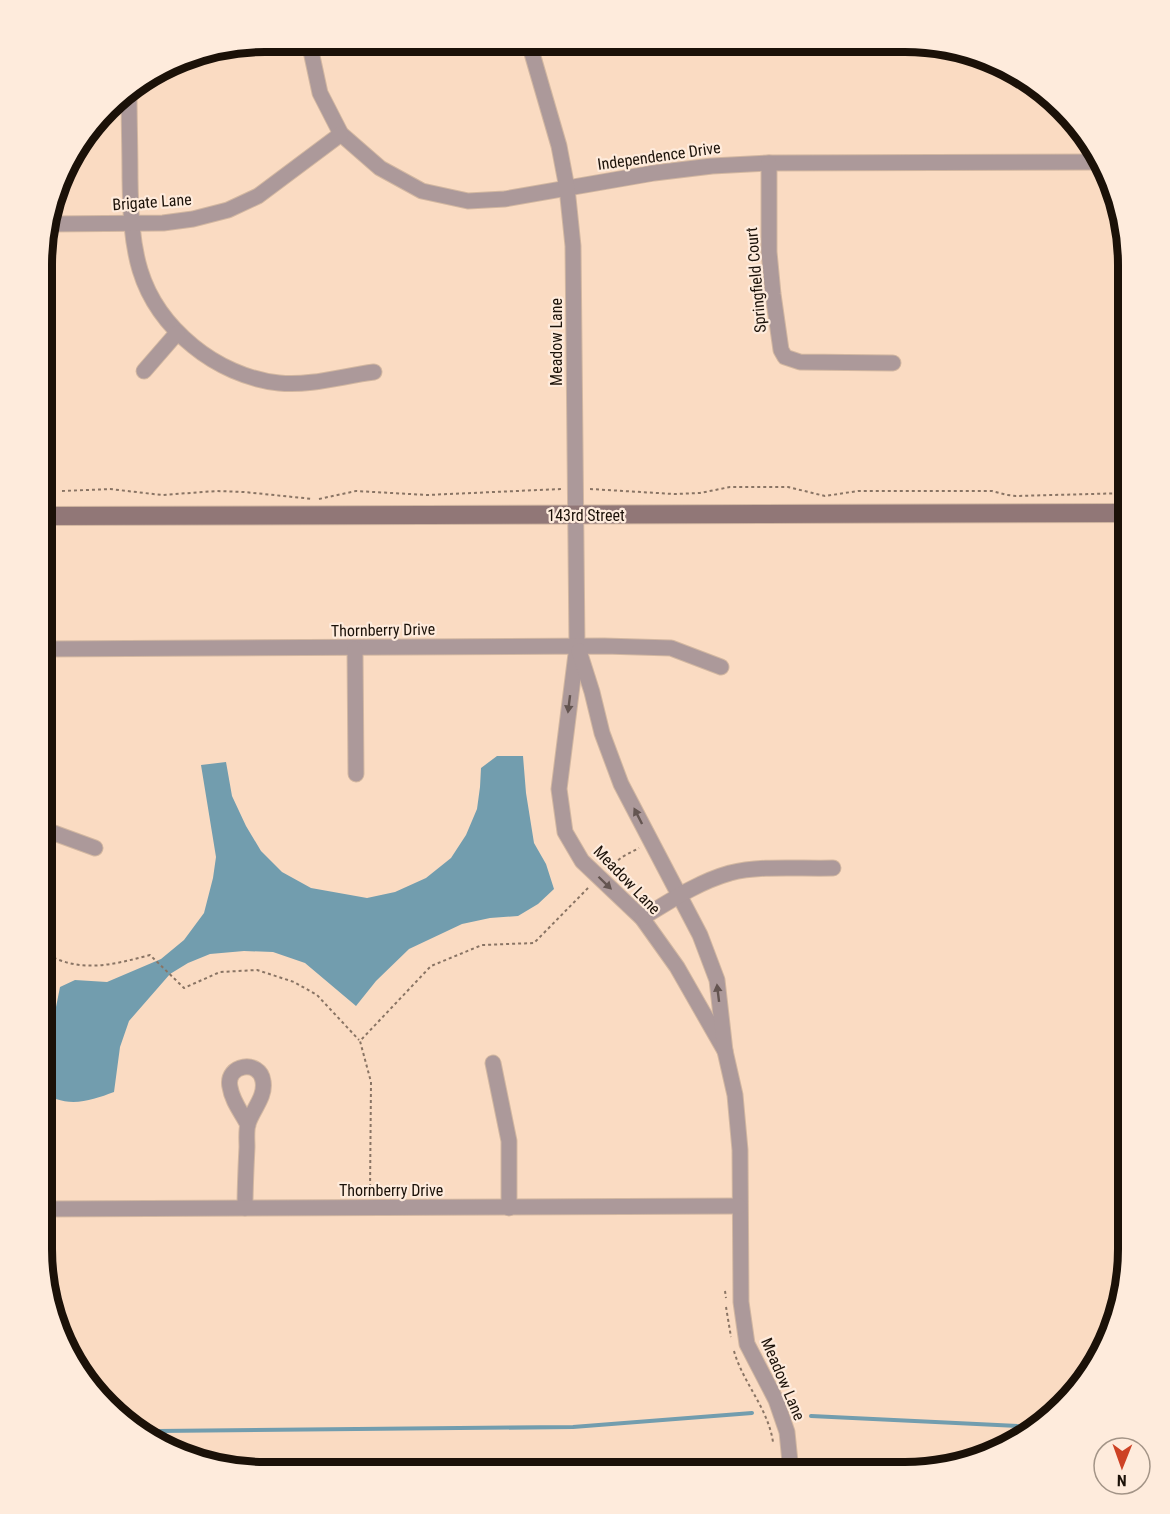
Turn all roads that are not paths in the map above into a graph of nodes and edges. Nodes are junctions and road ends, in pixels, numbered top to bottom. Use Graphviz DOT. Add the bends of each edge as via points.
graph roads {
  1 [pos="311,53"];
  2 [pos="532,53"];
  3 [pos="129,102"];
  4 [pos="341,134"];
  5 [pos="1091,162"];
  6 [pos="769,163"];
  7 [pos="567,188"];
  8 [pos="130,223"];
  9 [pos="57,224"];
  10 [pos="177,333"];
  11 [pos="893,363"];
  12 [pos="144,371"];
  13 [pos="374,372"];
  14 [pos="1118,513"];
  15 [pos="576,515"];
  16 [pos="52,516"];
  17 [pos="577,646"];
  18 [pos="52,649"];
  19 [pos="355,649"];
  20 [pos="721,667"];
  21 [pos="356,774"];
  22 [pos="52,832"];
  23 [pos="95,848"];
  24 [pos="833,868"];
  25 [pos="678,895"];
  26 [pos="642,918"];
  27 [pos="725,1051"];
  28 [pos="493,1063"];
  29 [pos="248,1125"];
  30 [pos="739,1206"];
  31 [pos="245,1208"];
  32 [pos="509,1208"];
  33 [pos="52,1209"];
  34 [pos="790,1462"];
  1 -- 4 [label="street, Independence Drive" via="320,93"];
  2 -- 7 [label="street, Meadow Lane"];
  3 -- 8 [label="street"];
  4 -- 7 [label="street, Independence Drive" via="380,168 422,191 468,201"];
  4 -- 8 [label="street, Brigate Lane" via="258,196 228,210 163,223"];
  5 -- 6 [label="street, Independence Drive"];
  6 -- 7 [label="street, Independence Drive" via="654,173"];
  6 -- 11 [label="street, Springfield Court" via="769,252 785,357 800,362"];
  7 -- 15 [label="street, Meadow Lane" via="573,246"];
  8 -- 9 [label="street, Brigate Lane"];
  8 -- 10 [label="street" via="134,253 144,282"];
  10 -- 12 [label="street"];
  10 -- 13 [label="street" via="207,357 232,370 278,383 316,383"];
  14 -- 15 [label="street, 143rd Street"];
  15 -- 16 [label="street, 143rd Street"];
  15 -- 17 [label="street, Meadow Lane"];
  17 -- 19 [label="street, Thornberry Drive"];
  17 -- 20 [label="street, Thornberry Drive" via="671,648"];
  25 -- 17 [label="street, Meadow Lane, one-way" via="621,784"];
  17 -- 26 [label="street, Meadow Lane, one-way" via="559,789 565,832 582,861"];
  18 -- 19 [label="street, Thornberry Drive"];
  19 -- 21 [label="street"];
  22 -- 23 [label="street"];
  24 -- 25 [label="street" via="732,873"];
  25 -- 26 [label="street"];
  27 -- 25 [label="street, Meadow Lane, one-way" via="717,980 700,935"];
  26 -- 27 [label="street, Meadow Lane" via="677,967"];
  27 -- 30 [label="street, Meadow Lane" via="735,1095 740,1150"];
  28 -- 32 [label="street" via="509,1141"];
  29 -- 31 [label="street"];
  30 -- 32 [label="street, Thornberry Drive"];
  30 -- 34 [label="street, Meadow Lane" via="741,1302 747,1344 776,1400 787,1432"];
  31 -- 32 [label="street, Thornberry Drive"];
  31 -- 33 [label="street, Thornberry Drive"];
}
